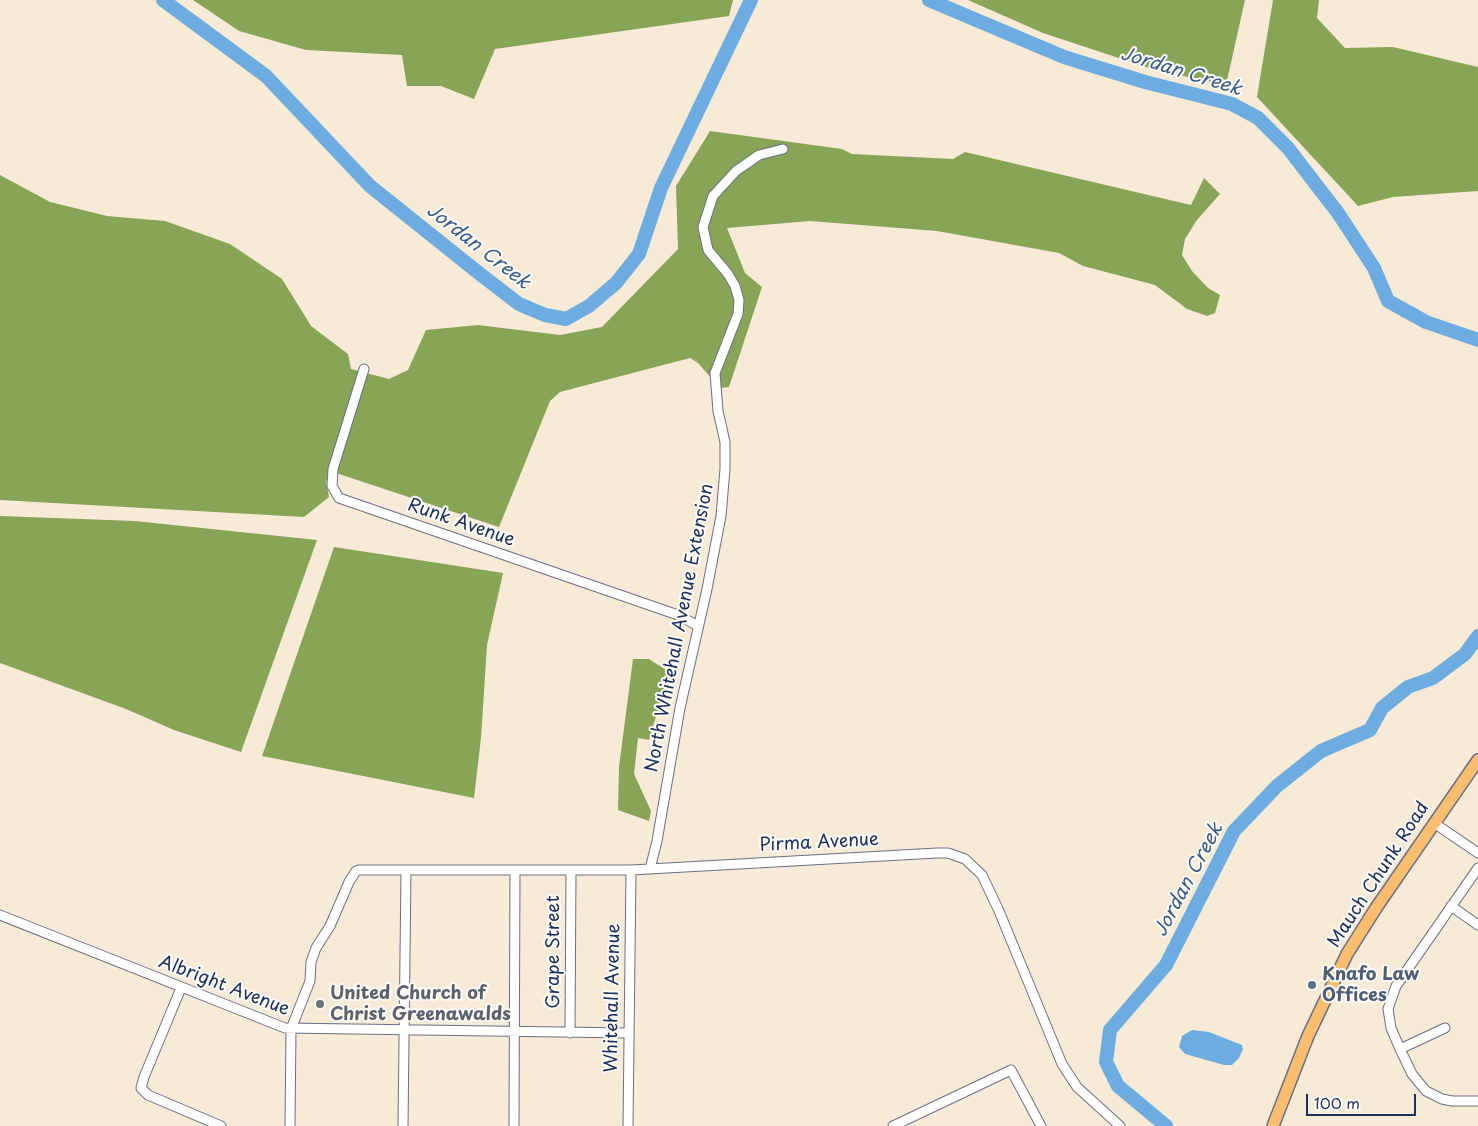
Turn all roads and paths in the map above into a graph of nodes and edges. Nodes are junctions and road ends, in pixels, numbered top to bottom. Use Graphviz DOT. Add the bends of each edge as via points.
graph roads {
  1 [pos="783,149"];
  2 [pos="364,369"];
  3 [pos="698,626"];
  4 [pos="1478,760"];
  5 [pos="1434,823"];
  6 [pos="1478,853"];
  7 [pos="1478,868"];
  8 [pos="650,869"];
  9 [pos="406,870"];
  10 [pos="631,870"];
  11 [pos="515,871"];
  12 [pos="571,871"];
  13 [pos="1451,906"];
  14 [pos="0,915"];
  15 [pos="1478,925"];
  16 [pos="180,988"];
  17 [pos="1445,1028"];
  18 [pos="290,1029"];
  19 [pos="403,1030"];
  20 [pos="514,1032"];
  21 [pos="570,1033"];
  22 [pos="629,1033"];
  23 [pos="1400,1049"];
  24 [pos="1478,1101"];
  25 [pos="221,1126"];
  26 [pos="290,1126"];
  27 [pos="403,1126"];
  28 [pos="514,1126"];
  29 [pos="628,1126"];
  30 [pos="893,1126"];
  31 [pos="1041,1126"];
  32 [pos="1120,1126"];
  33 [pos="1273,1126"];
  1 -- 3 [label="street, North Whitehall Avenue Extension" via="759,155 736,171 713,196 703,227 708,250 735,286 738,314 715,373 725,442 725,469 719,528"];
  2 -- 3 [label="street, Runk Avenue" via="333,469 332,486 339,498 678,615"];
  3 -- 8 [label="street, North Whitehall Avenue Extension"];
  4 -- 5 [label="main road, Mauch Chunk Road"];
  5 -- 6 [label="street"];
  5 -- 33 [label="main road, Mauch Chunk Road" via="1348,954 1308,1036"];
  7 -- 13 [label="street"];
  8 -- 10 [label="street, Pirma Avenue"];
  8 -- 32 [label="street, Pirma Avenue" via="937,853 965,859 978,870 990,892 1062,1064 1084,1094"];
  9 -- 11 [label="street, Pirma Avenue"];
  9 -- 18 [label="street, Pirma Avenue" via="359,870 349,882 330,926 316,948 310,980"];
  9 -- 19 [label="street"];
  10 -- 12 [label="street, Pirma Avenue"];
  10 -- 22 [label="street, Whitehall Avenue"];
  11 -- 12 [label="street, Pirma Avenue"];
  11 -- 20 [label="street"];
  12 -- 21 [label="street, Grape Street"];
  13 -- 15 [label="street"];
  13 -- 23 [label="street" via="1390,999 1388,1019"];
  14 -- 16 [label="street, Albright Avenue"];
  16 -- 18 [label="street, Albright Avenue"];
  16 -- 25 [label="street" via="141,1088 148,1096"];
  17 -- 23 [label="street"];
  18 -- 19 [label="street, Albright Avenue"];
  18 -- 26 [label="street"];
  19 -- 20 [label="street, Albright Avenue"];
  19 -- 27 [label="street"];
  20 -- 21 [label="street, Albright Avenue"];
  20 -- 28 [label="street"];
  21 -- 22 [label="street, Albright Avenue"];
  22 -- 29 [label="street, Whitehall Avenue"];
  23 -- 24 [label="street" via="1412,1074 1426,1090 1442,1099"];
  30 -- 31 [label="street" via="1010,1070"];
}
